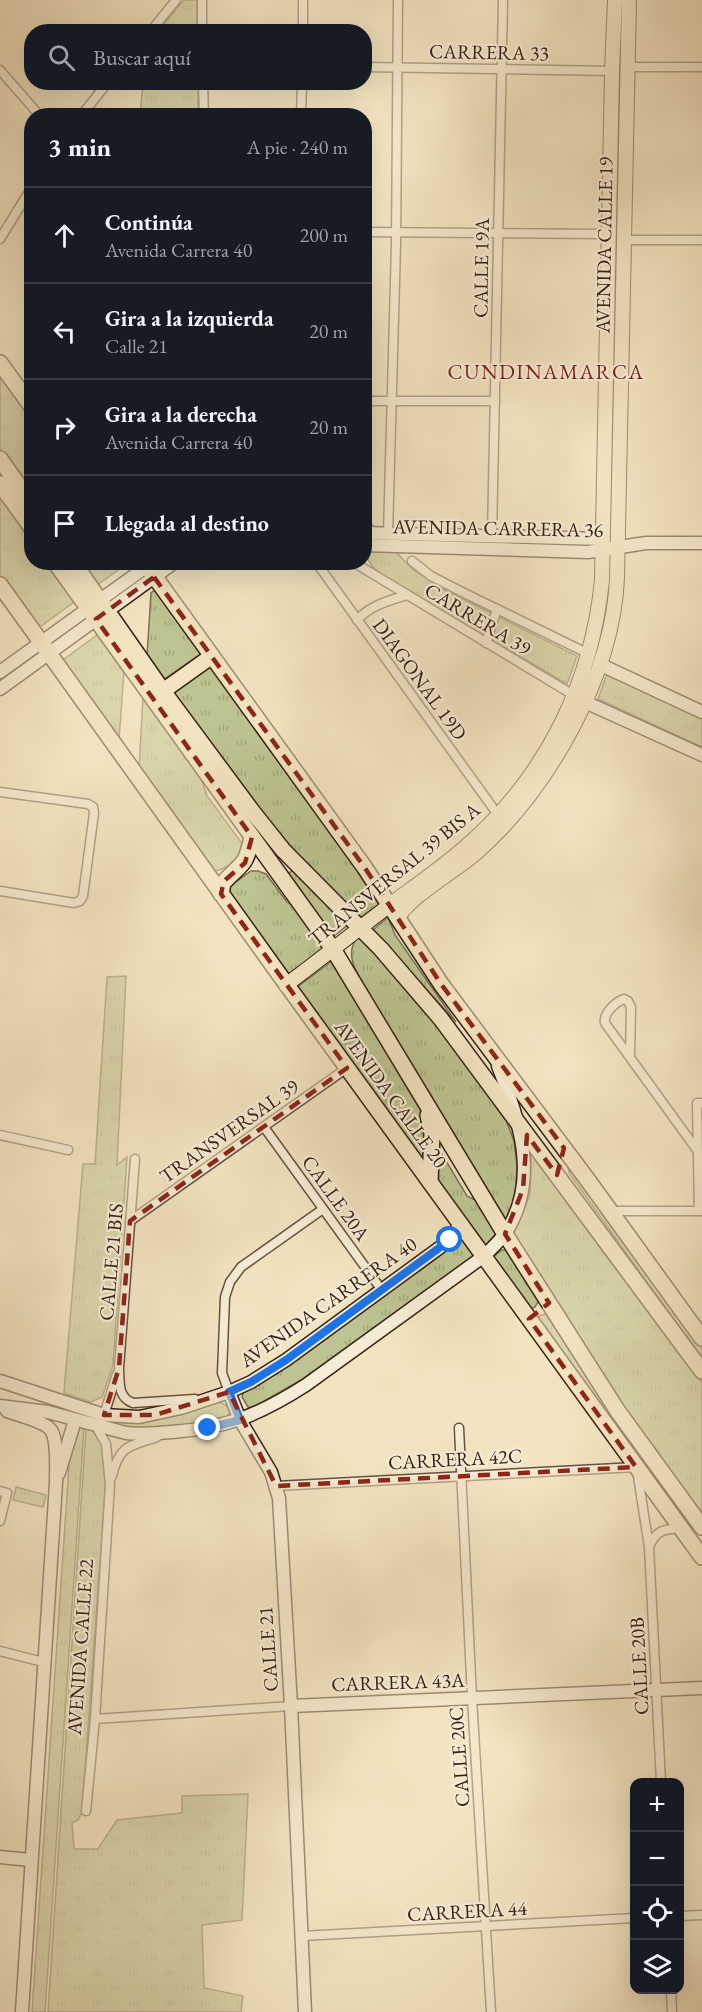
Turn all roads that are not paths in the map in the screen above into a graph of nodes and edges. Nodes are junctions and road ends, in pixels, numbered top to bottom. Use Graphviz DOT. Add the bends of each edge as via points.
graph roads {
  1 [pos="176,0"];
  2 [pos="202,0"];
  3 [pos="303,0"];
  4 [pos="398,0"];
  5 [pos="503,0"];
  6 [pos="615,0"];
  7 [pos="629,0"];
  8 [pos="156,24"];
  9 [pos="202,24"];
  10 [pos="303,24"];
  11 [pos="372,67"];
  12 [pos="397,67"];
  13 [pos="628,67"];
  14 [pos="702,67"];
  15 [pos="501,69"];
  16 [pos="0,70"];
  17 [pos="612,71"];
  18 [pos="102,90"];
  19 [pos="203,90"];
  20 [pos="302,90"];
  21 [pos="33,108"];
  22 [pos="87,108"];
  23 [pos="204,108"];
  24 [pos="301,108"];
  25 [pos="24,200"];
  26 [pos="372,232"];
  27 [pos="396,232"];
  28 [pos="498,234"];
  29 [pos="609,234"];
  30 [pos="0,239"];
  31 [pos="624,240"];
  32 [pos="702,240"];
  33 [pos="0,363"];
  34 [pos="24,396"];
  35 [pos="372,401"];
  36 [pos="392,401"];
  37 [pos="495,401"];
  38 [pos="0,459"];
  39 [pos="0,484"];
  40 [pos="24,493"];
  41 [pos="24,517"];
  42 [pos="388,534"];
  43 [pos="492,536"];
  44 [pos="372,538"];
  45 [pos="372,539"];
  46 [pos="702,543"];
  47 [pos="603,545"];
  48 [pos="617,547"];
  49 [pos="412,561"];
  50 [pos="63,570"];
  51 [pos="77,570"];
  52 [pos="145,570"];
  53 [pos="151,570"];
  54 [pos="322,570"];
  55 [pos="369,570"];
  56 [pos="0,585"];
  57 [pos="407,595"];
  58 [pos="497,609"];
  59 [pos="98,610"];
  60 [pos="357,620"];
  61 [pos="486,643"];
  62 [pos="45,648"];
  63 [pos="589,654"];
  64 [pos="212,656"];
  65 [pos="599,664"];
  66 [pos="0,672"];
  67 [pos="0,689"];
  68 [pos="163,691"];
  69 [pos="580,699"];
  70 [pos="702,712"];
  71 [pos="702,755"];
  72 [pos="0,792"];
  73 [pos="498,815"];
  74 [pos="252,837"];
  75 [pos="0,891"];
  76 [pos="221,894"];
  77 [pos="394,912"];
  78 [pos="360,928"];
  79 [pos="333,949"];
  80 [pos="286,985"];
  81 [pos="441,1019"];
  82 [pos="494,1055"];
  83 [pos="630,1057"];
  84 [pos="347,1068"];
  85 [pos="424,1101"];
  86 [pos="699,1103"];
  87 [pos="516,1120"];
  88 [pos="264,1127"];
  89 [pos="0,1135"];
  90 [pos="564,1148"];
  91 [pos="68,1150"];
  92 [pos="697,1150"];
  93 [pos="135,1159"];
  94 [pos="556,1175"];
  95 [pos="430,1182"];
  96 [pos="323,1209"];
  97 [pos="611,1211"];
  98 [pos="700,1211"];
  99 [pos="130,1221"];
  100 [pos="459,1222"];
  101 [pos="505,1234"];
  102 [pos="484,1256"];
  103 [pos="381,1289"];
  104 [pos="549,1303"];
  105 [pos="529,1319"];
  106 [pos="702,1338"];
  107 [pos="119,1368"];
  108 [pos="702,1370"];
  109 [pos="0,1381"];
  110 [pos="224,1394"];
  111 [pos="0,1408"];
  112 [pos="104,1415"];
  113 [pos="75,1420"];
  114 [pos="240,1420"];
  115 [pos="96,1426"];
  116 [pos="459,1428"];
  117 [pos="169,1432"];
  118 [pos="650,1457"];
  119 [pos="636,1467"];
  120 [pos="460,1475"];
  121 [pos="56,1483"];
  122 [pos="110,1485"];
  123 [pos="276,1486"];
  124 [pos="3,1492"];
  125 [pos="0,1521"];
  126 [pos="702,1527"];
  127 [pos="681,1528"];
  128 [pos="649,1547"];
  129 [pos="702,1557"];
  130 [pos="0,1651"];
  131 [pos="43,1662"];
  132 [pos="702,1688"];
  133 [pos="657,1691"];
  134 [pos="472,1698"];
  135 [pos="291,1706"];
  136 [pos="95,1719"];
  137 [pos="661,1778"];
  138 [pos="86,1810"];
  139 [pos="0,1857"];
  140 [pos="30,1860"];
  141 [pos="702,1915"];
  142 [pos="684,1916"];
  143 [pos="630,1918"];
  144 [pos="487,1926"];
  145 [pos="302,1936"];
  146 [pos="671,1994"];
  147 [pos="22,2012"];
  148 [pos="305,2012"];
  149 [pos="491,2012"];
  150 [pos="672,2012"];
  1 -- 8 [label="street"];
  2 -- 9 [label="street"];
  3 -- 10 [label="street"];
  4 -- 12 [label="street"];
  5 -- 15 [label="street, CALLE 19A"];
  6 -- 17 [label="main road, AVENIDA CALLE 19"];
  7 -- 13 [label="main road, AVENIDA CALLE 19"];
  11 -- 12 [label="street, CARRERA 33"];
  12 -- 15 [label="street, CARRERA 33"];
  12 -- 27 [label="street"];
  13 -- 14 [label="street"];
  13 -- 31 [label="main road, AVENIDA CALLE 19"];
  15 -- 17 [label="street, CARRERA 33"];
  15 -- 28 [label="street, CALLE 19A"];
  16 -- 21 [label="street"];
  17 -- 29 [label="main road, AVENIDA CALLE 19"];
  18 -- 22 [label="street"];
  19 -- 23 [label="street"];
  20 -- 24 [label="street"];
  25 -- 30 [label="street"];
  26 -- 27 [label="street"];
  27 -- 28 [label="street"];
  27 -- 36 [label="street"];
  28 -- 29 [label="street"];
  28 -- 37 [label="street, CALLE 19A"];
  29 -- 47 [label="main road, AVENIDA CALLE 19"];
  31 -- 32 [label="street"];
  31 -- 48 [label="main road, AVENIDA CALLE 19"];
  33 -- 34 [label="highway"];
  35 -- 36 [label="street"];
  36 -- 37 [label="street"];
  36 -- 42 [label="street"];
  37 -- 43 [label="street, CALLE 19A"];
  38 -- 40 [label="highway"];
  39 -- 41 [label="highway"];
  42 -- 43 [label="main road, AVENIDA CARRERA 36"];
  42 -- 44 [label="main road, AVENIDA CARRERA 36"];
  43 -- 47 [label="main road, AVENIDA CARRERA 36"];
  45 -- 47 [label="main road, AVENIDA CARRERA 36" via="584,552"];
  46 -- 48 [label="main road, AVENIDA CARRERA 36"];
  47 -- 48 [label="main road, AVENIDA CARRERA 36"];
  47 -- 63 [label="main road, AVENIDA CALLE 19" via="601,591"];
  48 -- 65 [label="main road, AVENIDA CALLE 19" via="615,599"];
  49 -- 58 [label="street, CARRERA 39" via="431,576"];
  50 -- 59 [label="highway"];
  51 -- 59 [label="highway"];
  52 -- 59 [label="main road"];
  53 -- 64 [label="highway"];
  54 -- 60 [label="street, DIAGONAL 19D"];
  55 -- 57 [label="street, CARRERA 39"];
  56 -- 62 [label="highway, AVENIDA CALLE 20"];
  57 -- 60 [label="street" via="374,605"];
  57 -- 61 [label="street, CARRERA 39"];
  58 -- 61 [label="street"];
  58 -- 63 [label="street, CARRERA 39"];
  59 -- 62 [label="main road"];
  59 -- 68 [label="highway"];
  59 -- 74 [label="highway, AVENIDA CALLE 20"];
  60 -- 73 [label="street, DIAGONAL 19D"];
  61 -- 69 [label="street, CARRERA 39"];
  62 -- 66 [label="main road"];
  62 -- 67 [label="main road"];
  62 -- 76 [label="highway, AVENIDA CALLE 20"];
  63 -- 69 [label="main road, AVENIDA CALLE 19"];
  64 -- 68 [label="highway"];
  64 -- 77 [label="highway"];
  65 -- 69 [label="main road, AVENIDA CALLE 19"];
  65 -- 70 [label="main road"];
  68 -- 78 [label="highway" via="283,850"];
  69 -- 71 [label="main road"];
  69 -- 73 [label="main road, TRANSVERSAL 39 BIS A" via="537,768"];
  69 -- 77 [label="main road, TRANSVERSAL 39 BIS A" via="555,759 528,799 476,853"];
  72 -- 75 [label="street" via="88,804 94,813 80,901"];
  73 -- 77 [label="main road, TRANSVERSAL 39 BIS A"];
  74 -- 76 [label="highway" via="247,859 222,883"];
  74 -- 79 [label="highway, AVENIDA CALLE 20"];
  76 -- 80 [label="highway, AVENIDA CALLE 20"];
  77 -- 78 [label="main road, TRANSVERSAL 39 BIS A"];
  77 -- 82 [label="highway" via="436,978"];
  78 -- 79 [label="main road, TRANSVERSAL 39 BIS A"];
  78 -- 81 [label="highway"];
  79 -- 80 [label="main road, TRANSVERSAL 39 BIS A"];
  79 -- 85 [label="highway, AVENIDA CALLE 20"];
  80 -- 84 [label="highway, AVENIDA CALLE 20"];
  81 -- 82 [label="highway"];
  81 -- 87 [label="highway"];
  82 -- 87 [label="main road"];
  82 -- 90 [label="highway"];
  83 -- 83 [label="street" via="604,1018 620,999 628,1001 631,1007"];
  83 -- 92 [label="street"];
  84 -- 88 [label="street, TRANSVERSAL 39"];
  84 -- 95 [label="highway, AVENIDA CALLE 20"];
  85 -- 95 [label="highway" via="432,1134"];
  85 -- 101 [label="highway, AVENIDA CALLE 20"];
  86 -- 92 [label="street"];
  87 -- 94 [label="highway"];
  87 -- 101 [label="main road" via="525,1156 525,1176 517,1210"];
  88 -- 96 [label="street, CALLE 20A"];
  88 -- 99 [label="street, TRANSVERSAL 39"];
  89 -- 91 [label="street"];
  90 -- 94 [label="highway"];
  90 -- 97 [label="highway"];
  92 -- 98 [label="street"];
  93 -- 99 [label="street, CALLE 21 BIS"];
  94 -- 108 [label="highway"];
  95 -- 100 [label="highway, AVENIDA CALLE 20"];
  96 -- 103 [label="street, CALLE 20A"];
  96 -- 110 [label="street, CALLE 21" via="241,1267 230,1282 225,1297"];
  97 -- 98 [label="street"];
  97 -- 106 [label="highway"];
  99 -- 107 [label="street, CALLE 21 BIS"];
  100 -- 102 [label="highway, AVENIDA CALLE 20"];
  100 -- 103 [label="main road, AVENIDA CARRERA 40" via="456,1233 446,1244"];
  101 -- 102 [label="main road"];
  101 -- 104 [label="highway, AVENIDA CALLE 20"];
  102 -- 105 [label="highway, AVENIDA CALLE 20"];
  102 -- 114 [label="main road" via="306,1385"];
  103 -- 110 [label="main road, AVENIDA CARRERA 40" via="286,1360"];
  104 -- 105 [label="highway"];
  104 -- 118 [label="highway, AVENIDA CALLE 20"];
  105 -- 119 [label="highway, AVENIDA CALLE 20"];
  107 -- 110 [label="street, CALLE 21 BIS" via="122,1396 133,1403"];
  107 -- 112 [label="street, CALLE 21 BIS"];
  109 -- 112 [label="main road, AVENIDA CARRERA 40"];
  110 -- 112 [label="main road, AVENIDA CARRERA 40" via="155,1414 125,1418"];
  110 -- 114 [label="main road, CALLE 21"];
  111 -- 113 [label="main road" via="48,1412"];
  111 -- 121 [label="main road, AVENIDA CALLE 22" via="51,1430"];
  113 -- 115 [label="main road"];
  113 -- 121 [label="main road, AVENIDA CALLE 22"];
  114 -- 117 [label="main road"];
  114 -- 123 [label="main road, CALLE 21"];
  115 -- 117 [label="main road" via="138,1435"];
  115 -- 122 [label="street, AVENIDA CALLE 22" via="106,1444"];
  116 -- 120 [label="street, CALLE 20C"];
  117 -- 122 [label="street, AVENIDA CALLE 22" via="121,1453"];
  118 -- 119 [label="street"];
  118 -- 126 [label="highway, AVENIDA CALLE 20"];
  119 -- 120 [label="street, CARRERA 42C"];
  119 -- 127 [label="highway, AVENIDA CALLE 20"];
  119 -- 128 [label="street, CALLE 20B"];
  120 -- 123 [label="street, CARRERA 42C"];
  120 -- 134 [label="street, CALLE 20C"];
  121 -- 131 [label="main road, AVENIDA CALLE 22"];
  122 -- 136 [label="street, AVENIDA CALLE 22"];
  123 -- 135 [label="main road, CALLE 21"];
  124 -- 125 [label="street"];
  127 -- 128 [label="street" via="660,1531"];
  127 -- 129 [label="highway, AVENIDA CALLE 20"];
  128 -- 133 [label="street, CALLE 20B"];
  130 -- 131 [label="street"];
  131 -- 140 [label="main road, AVENIDA CALLE 22"];
  132 -- 133 [label="main road, CARRERA 43A"];
  133 -- 134 [label="main road, CARRERA 43A"];
  133 -- 137 [label="street, CALLE 20B"];
  134 -- 135 [label="main road, CARRERA 43A"];
  134 -- 144 [label="street, CALLE 20C"];
  135 -- 136 [label="street, CARRERA 43A"];
  135 -- 145 [label="main road, CALLE 21"];
  136 -- 138 [label="street, AVENIDA CALLE 22"];
  139 -- 140 [label="main road"];
  140 -- 147 [label="main road, AVENIDA CALLE 22"];
  141 -- 142 [label="street"];
  143 -- 144 [label="street, CARRERA 44"];
  144 -- 145 [label="street, CARRERA 44"];
  144 -- 149 [label="street, CALLE 20C"];
  145 -- 148 [label="main road, CALLE 21"];
  146 -- 150 [label="street"];
}
